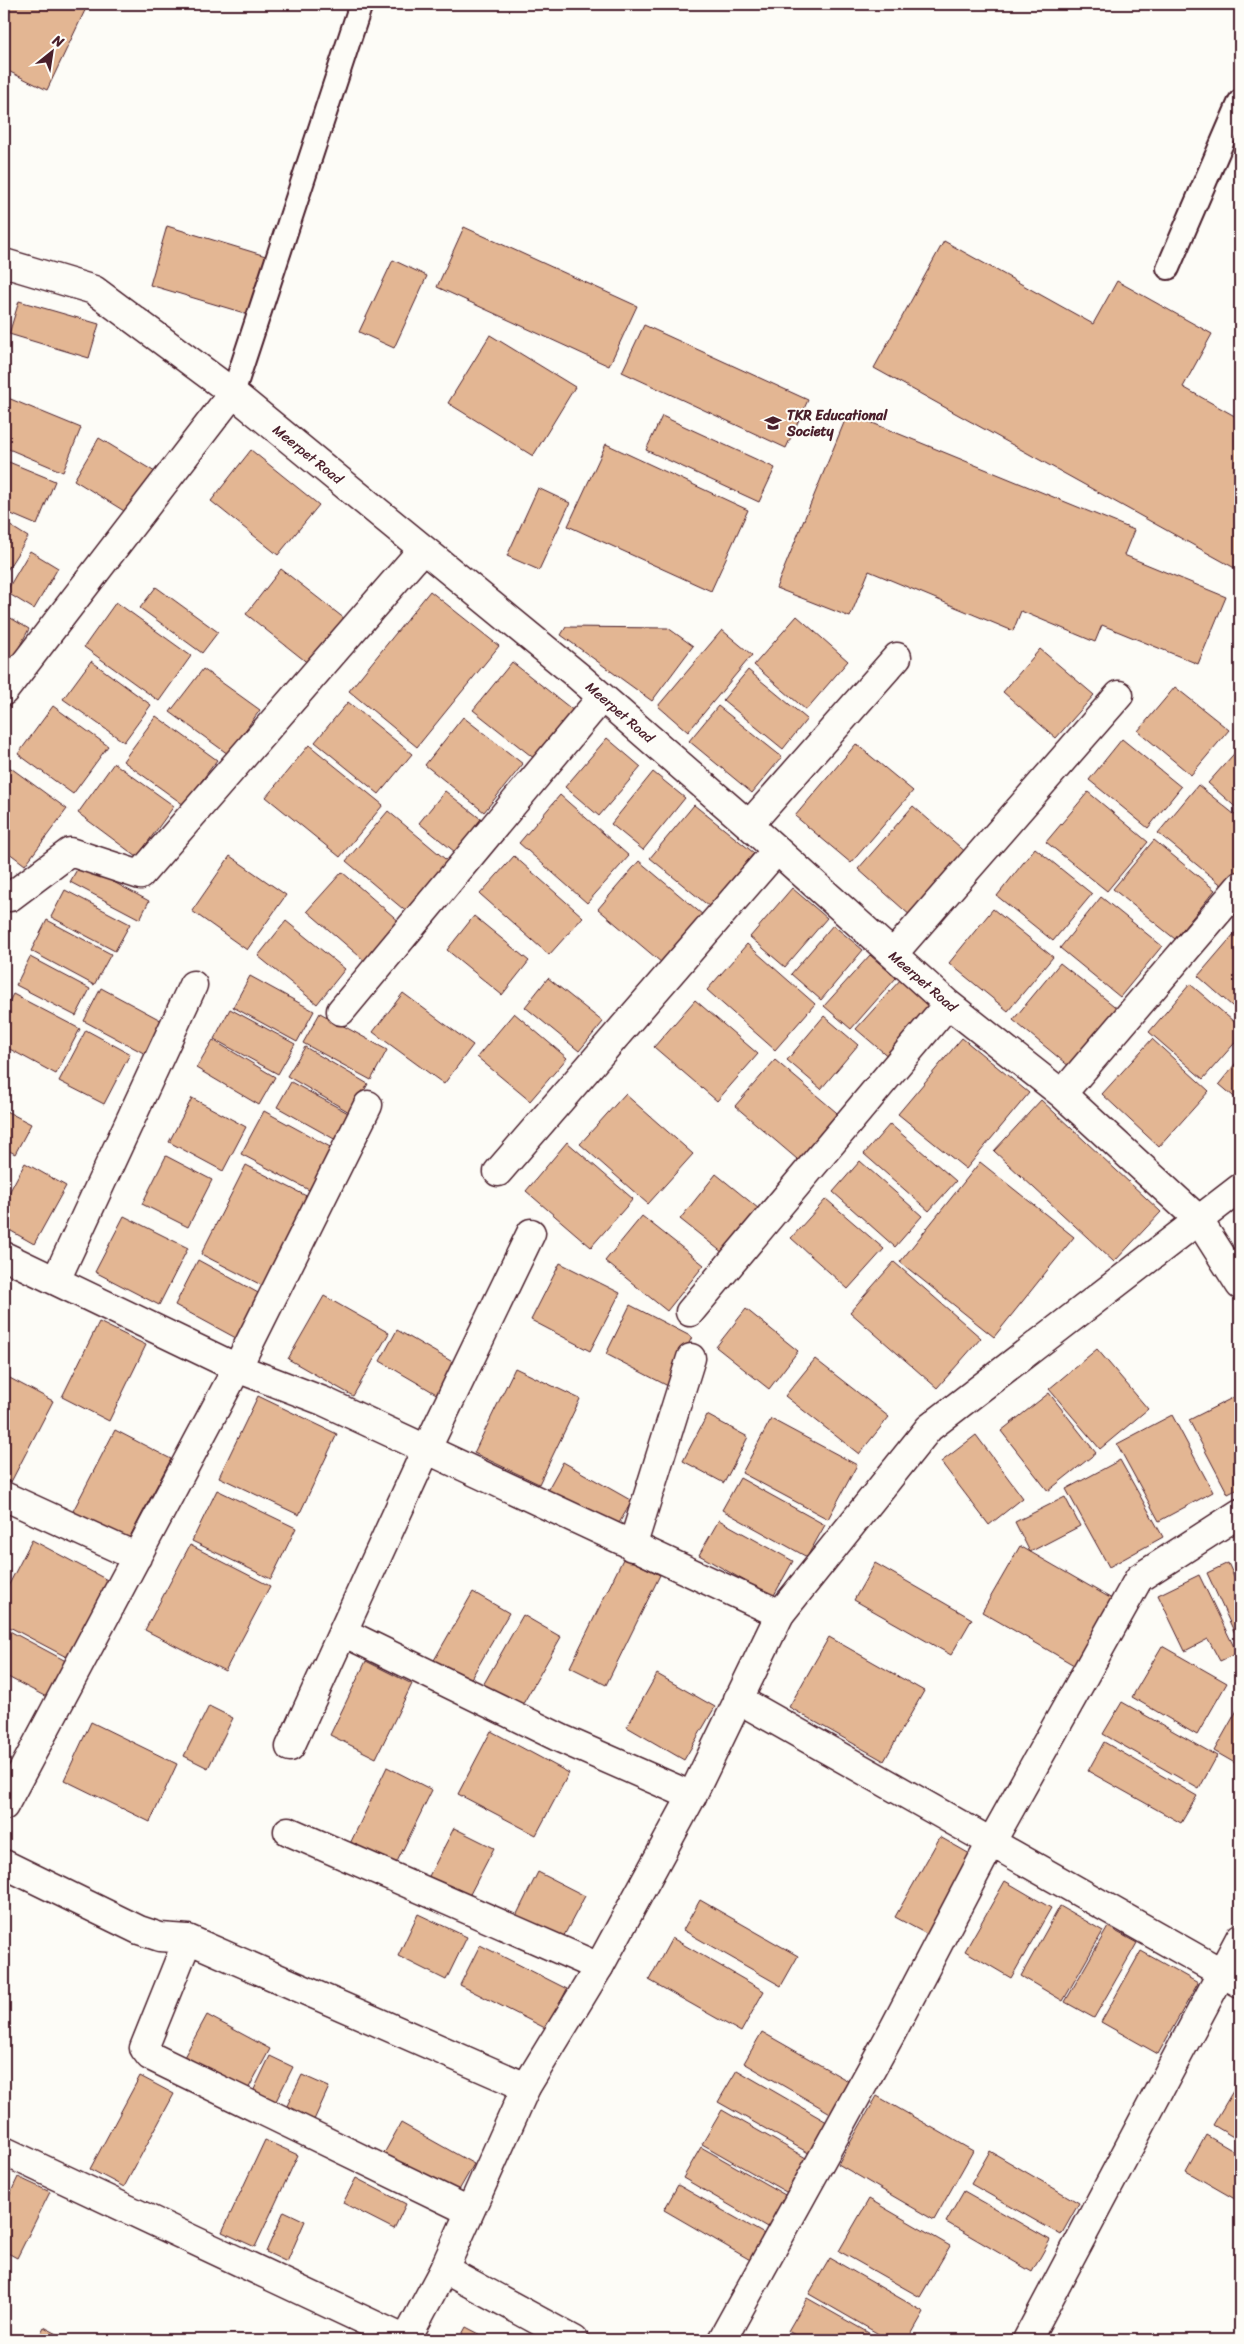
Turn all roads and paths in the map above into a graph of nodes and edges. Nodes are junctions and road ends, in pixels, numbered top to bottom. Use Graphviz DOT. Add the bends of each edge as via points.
graph roads {
  1 [pos="360,4"];
  2 [pos="1240,100"];
  3 [pos="4,263"];
  4 [pos="1168,268"];
  5 [pos="233,393"];
  6 [pos="423,549"];
  7 [pos="897,657"];
  8 [pos="4,691"];
  9 [pos="1118,695"];
  10 [pos="602,697"];
  11 [pos="749,825"];
  12 [pos="776,851"];
  13 [pos="1240,886"];
  14 [pos="6,901"];
  15 [pos="893,954"];
  16 [pos="193,985"];
  17 [pos="948,1004"];
  18 [pos="341,1011"];
  19 [pos="1062,1094"];
  20 [pos="368,1105"];
  21 [pos="498,1172"];
  22 [pos="1240,1188"];
  23 [pos="1198,1219"];
  24 [pos="532,1233"];
  25 [pos="4,1256"];
  26 [pos="56,1280"];
  27 [pos="1240,1285"];
  28 [pos="690,1312"];
  29 [pos="691,1358"];
  30 [pos="237,1368"];
  31 [pos="426,1450"];
  32 [pos="4,1496"];
  33 [pos="1240,1513"];
  34 [pos="632,1547"];
  35 [pos="137,1557"];
  36 [pos="780,1614"];
  37 [pos="343,1632"];
  38 [pos="738,1700"];
  39 [pos="290,1747"];
  40 [pos="692,1796"];
  41 [pos="4,1806"];
  42 [pos="288,1832"];
  43 [pos="992,1841"];
  44 [pos="4,1864"];
  45 [pos="1240,1938"];
  46 [pos="188,1939"];
  47 [pos="599,1967"];
  48 [pos="1231,1978"];
  49 [pos="526,2088"];
  50 [pos="4,2151"];
  51 [pos="469,2211"];
  52 [pos="444,2269"];
  53 [pos="406,2340"];
  54 [pos="574,2340"];
  55 [pos="722,2340"];
  56 [pos="1027,2340"];
  1 -- 5 [label="lane"];
  2 -- 4 [label="lane"];
  3 -- 5 [label="street, Meerpet Road" via="94,290"];
  5 -- 6 [label="street, Meerpet Road"];
  5 -- 8 [label="street"];
  6 -- 10 [label="street, Meerpet Road"];
  6 -- 14 [label="street" via="140,875 70,852"];
  7 -- 11 [label="street"];
  9 -- 15 [label="street"];
  10 -- 11 [label="street, Meerpet Road"];
  10 -- 18 [label="street"];
  11 -- 12 [label="street, Meerpet Road"];
  12 -- 15 [label="street, Meerpet Road"];
  12 -- 21 [label="street"];
  13 -- 19 [label="street"];
  15 -- 17 [label="street, Meerpet Road"];
  16 -- 26 [label="street"];
  17 -- 19 [label="street, Meerpet Road"];
  17 -- 28 [label="street"];
  19 -- 23 [label="street, Meerpet Road"];
  20 -- 30 [label="street"];
  22 -- 23 [label="street"];
  23 -- 27 [label="street, Meerpet Road"];
  23 -- 36 [label="street" via="929,1428"];
  24 -- 31 [label="street"];
  25 -- 26 [label="street"];
  26 -- 30 [label="street"];
  29 -- 34 [label="street"];
  30 -- 31 [label="street" via="323,1401"];
  30 -- 35 [label="street"];
  31 -- 34 [label="street"];
  31 -- 37 [label="street"];
  32 -- 35 [label="street"];
  33 -- 43 [label="street" via="1140,1578"];
  34 -- 36 [label="street"];
  35 -- 41 [label="street"];
  36 -- 38 [label="street"];
  37 -- 39 [label="street"];
  37 -- 40 [label="street" via="562,1739"];
  38 -- 40 [label="street"];
  38 -- 43 [label="street"];
  40 -- 47 [label="street"];
  42 -- 47 [label="street"];
  43 -- 48 [label="street"];
  43 -- 55 [label="street" via="892,2032"];
  44 -- 46 [label="street" via="139,1930 160,1937"];
  45 -- 48 [label="street"];
  46 -- 49 [label="street"];
  46 -- 51 [label="street" via="144,2048 150,2056"];
  47 -- 49 [label="street"];
  48 -- 56 [label="street"];
  49 -- 51 [label="street"];
  50 -- 53 [label="street"];
  51 -- 52 [label="street"];
  52 -- 53 [label="street"];
  52 -- 54 [label="street"];
}
